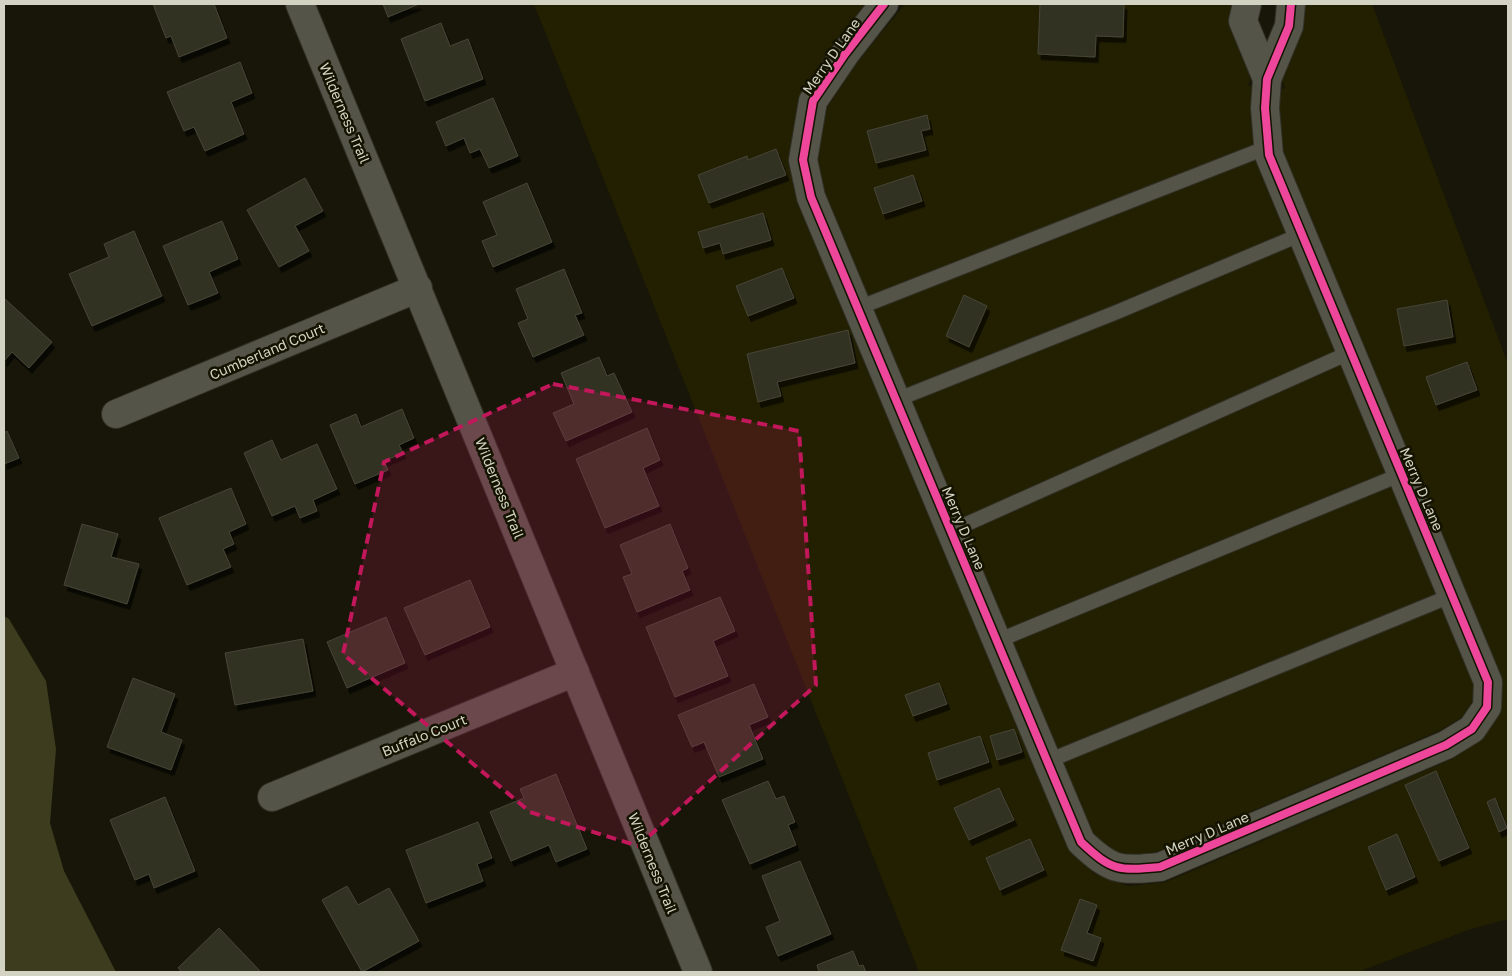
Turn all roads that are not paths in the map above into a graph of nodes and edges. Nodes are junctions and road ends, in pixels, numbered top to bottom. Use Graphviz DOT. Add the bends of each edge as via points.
graph roads {
  1 [pos="300,4"];
  2 [pos="884,4"];
  3 [pos="1247,4"];
  4 [pos="1291,4"];
  5 [pos="1266,79"];
  6 [pos="1268,147"];
  7 [pos="1302,234"];
  8 [pos="418,288"];
  9 [pos="858,308"];
  10 [pos="1351,352"];
  11 [pos="896,400"];
  12 [pos="116,414"];
  13 [pos="1402,474"];
  14 [pos="951,531"];
  15 [pos="1452,595"];
  16 [pos="997,641"];
  17 [pos="575,672"];
  18 [pos="1048,761"];
  19 [pos="272,797"];
  20 [pos="698,972"];
  1 -- 8 [label="street, Wilderness Trail"];
  2 -- 9 [label="street, Merry D Lane" via="813,101 803,160 811,197"];
  3 -- 5 [label="street, Merry D Lane" via="1243,21"];
  4 -- 5 [label="street, Merry D Lane" via="1288,26"];
  5 -- 6 [label="street, Merry D Lane"];
  6 -- 7 [label="street, Merry D Lane"];
  6 -- 9 [label="lane"];
  7 -- 10 [label="street, Merry D Lane"];
  7 -- 11 [label="lane"];
  8 -- 12 [label="street, Cumberland Court"];
  8 -- 17 [label="street, Wilderness Trail"];
  9 -- 11 [label="street, Merry D Lane"];
  10 -- 13 [label="street, Merry D Lane"];
  10 -- 14 [label="lane"];
  11 -- 14 [label="street, Merry D Lane"];
  13 -- 15 [label="street, Merry D Lane"];
  13 -- 16 [label="lane"];
  14 -- 16 [label="street, Merry D Lane"];
  15 -- 18 [label="lane"];
  15 -- 18 [label="street, Merry D Lane" via="1488,682 1487,707 1472,729 1446,745 1160,867 1126,870 1103,862 1081,842"];
  16 -- 18 [label="street, Merry D Lane"];
  17 -- 19 [label="street, Buffalo Court"];
  17 -- 20 [label="street, Wilderness Trail"];
}
